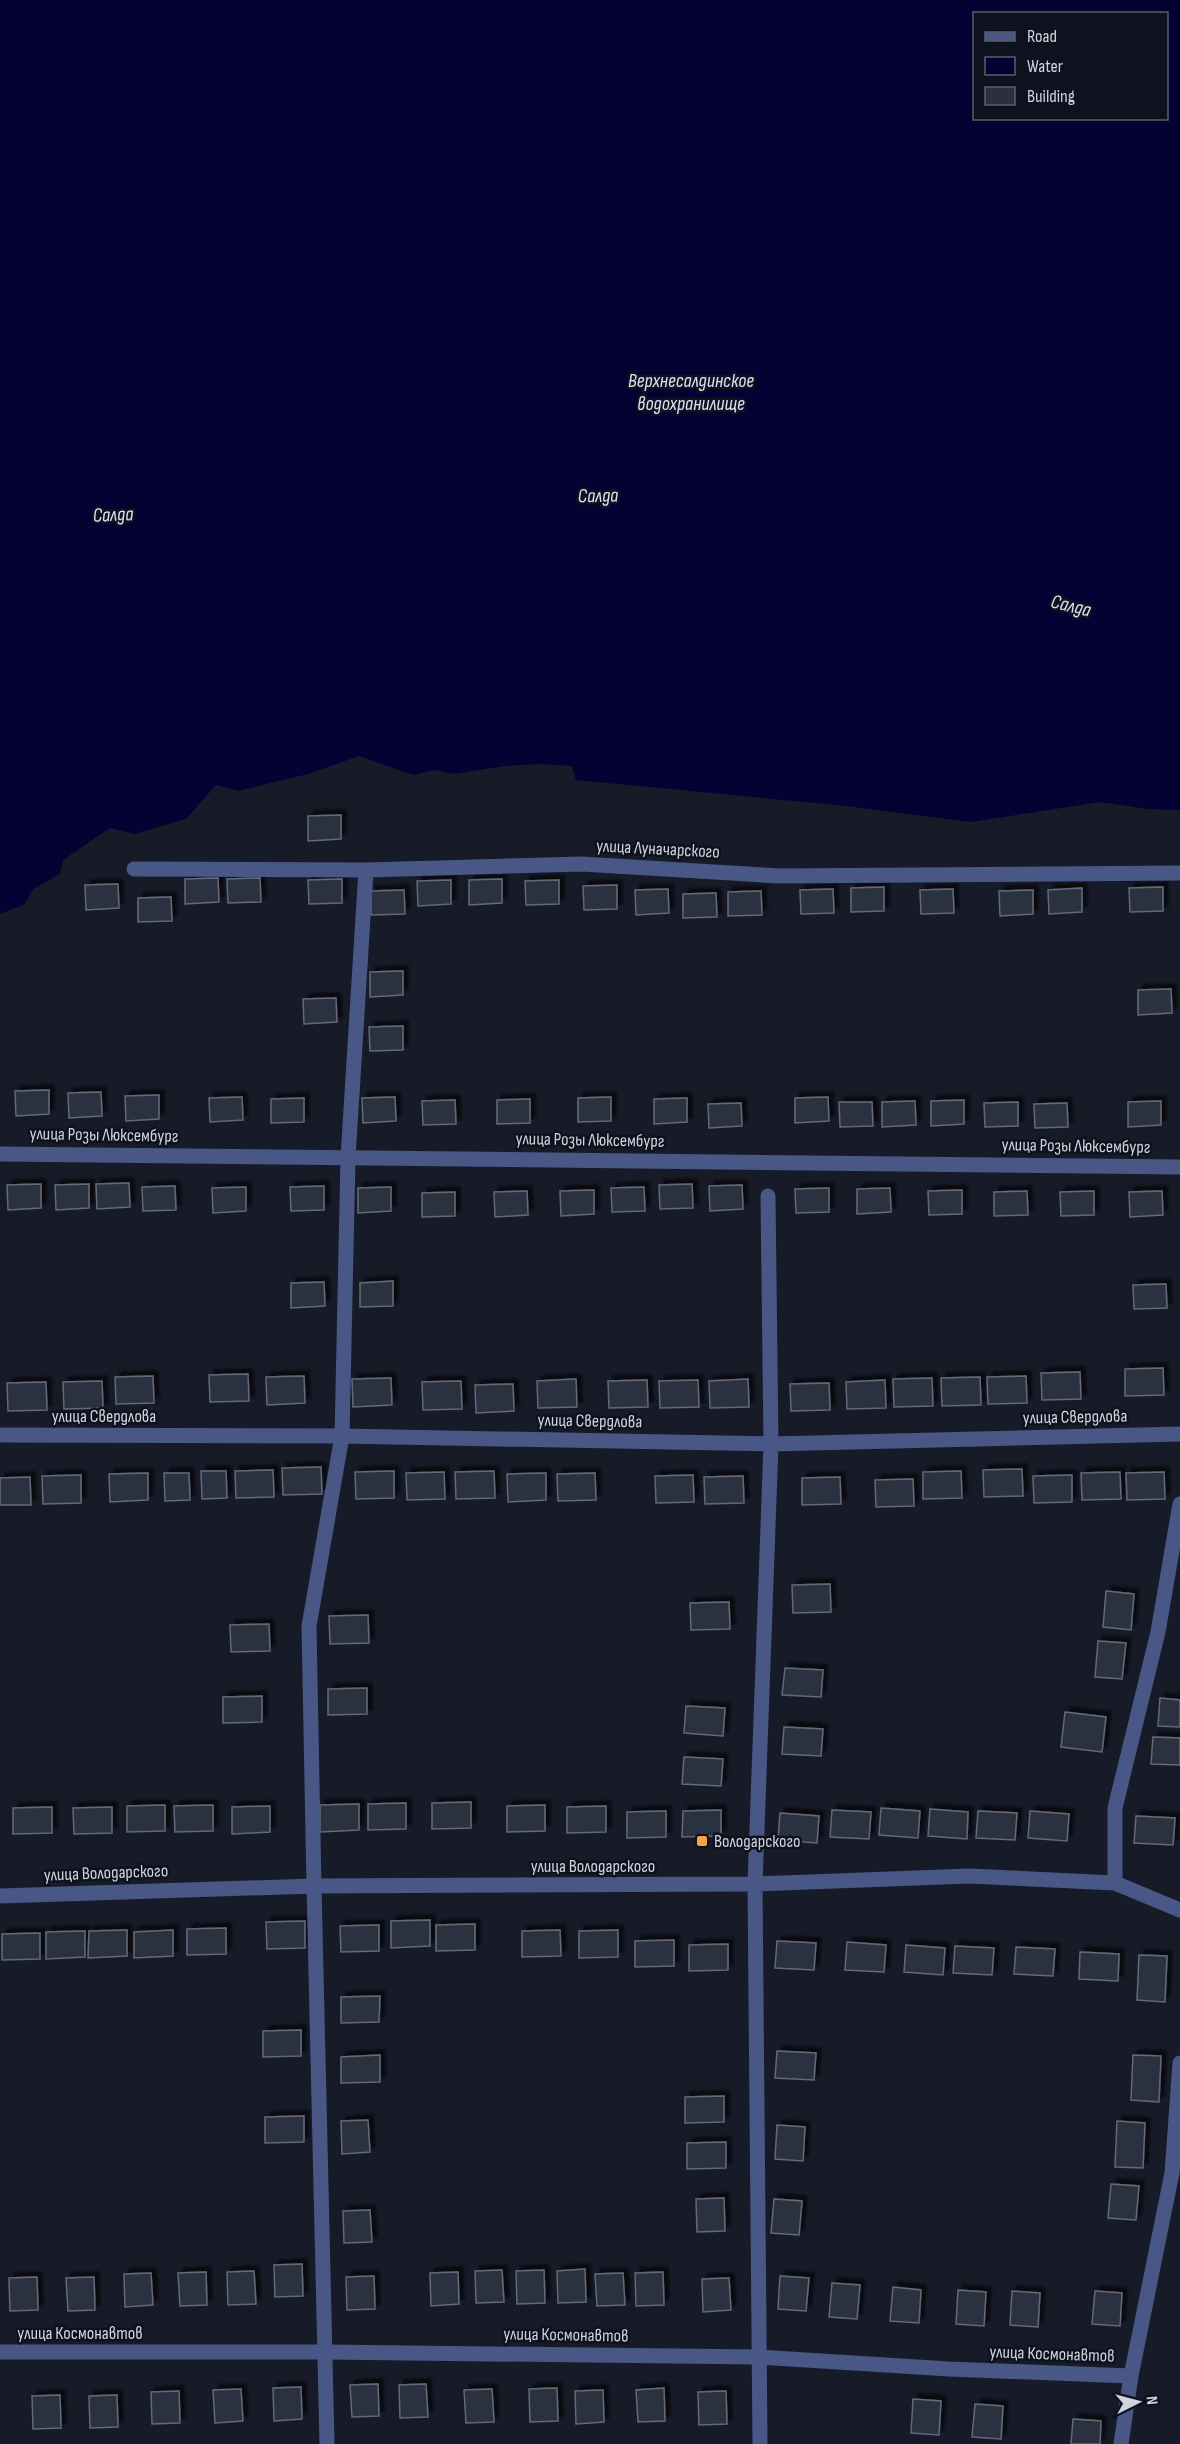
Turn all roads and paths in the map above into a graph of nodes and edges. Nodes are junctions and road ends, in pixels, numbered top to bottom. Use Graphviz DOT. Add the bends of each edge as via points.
graph roads {
  1 [pos="134,869"];
  2 [pos="366,870"];
  3 [pos="1180,873"];
  4 [pos="0,1154"];
  5 [pos="348,1158"];
  6 [pos="1180,1167"];
  7 [pos="768,1196"];
  8 [pos="1180,1434"];
  9 [pos="0,1435"];
  10 [pos="342,1436"];
  11 [pos="771,1444"];
  12 [pos="1180,1504"];
  13 [pos="1115,1883"];
  14 [pos="755,1884"];
  15 [pos="314,1886"];
  16 [pos="0,1896"];
  17 [pos="1180,1910"];
  18 [pos="1180,2063"];
  19 [pos="0,2352"];
  20 [pos="326,2352"];
  21 [pos="758,2357"];
  22 [pos="1131,2376"];
  23 [pos="327,2444"];
  24 [pos="760,2444"];
  25 [pos="1121,2444"];
  1 -- 2 [label="street, улица Луначарского"];
  2 -- 3 [label="street, улица Луначарского" via="582,864 780,876"];
  2 -- 5 [label="street"];
  4 -- 5 [label="street, улица Розы Люксембург"];
  5 -- 6 [label="street, улица Розы Люксембург"];
  5 -- 10 [label="street"];
  7 -- 11 [label="street"];
  8 -- 11 [label="street, улица Свердлова"];
  9 -- 10 [label="street, улица Свердлова"];
  10 -- 11 [label="street, улица Свердлова"];
  10 -- 15 [label="street" via="309,1626"];
  11 -- 14 [label="street"];
  12 -- 13 [label="street" via="1158,1632 1114,1808"];
  13 -- 14 [label="street, улица Володарского" via="969,1876"];
  13 -- 17 [label="street, улица Володарского"];
  14 -- 15 [label="street, улица Володарского"];
  14 -- 21 [label="street"];
  15 -- 16 [label="street, улица Володарского"];
  15 -- 20 [label="street"];
  18 -- 22 [label="street" via="1172,2173"];
  19 -- 20 [label="street, улица Космонавтов"];
  20 -- 21 [label="street, улица Космонавтов"];
  20 -- 23 [label="street"];
  21 -- 22 [label="street, улица Космонавтов"];
  21 -- 24 [label="street"];
  22 -- 25 [label="street"];
}
